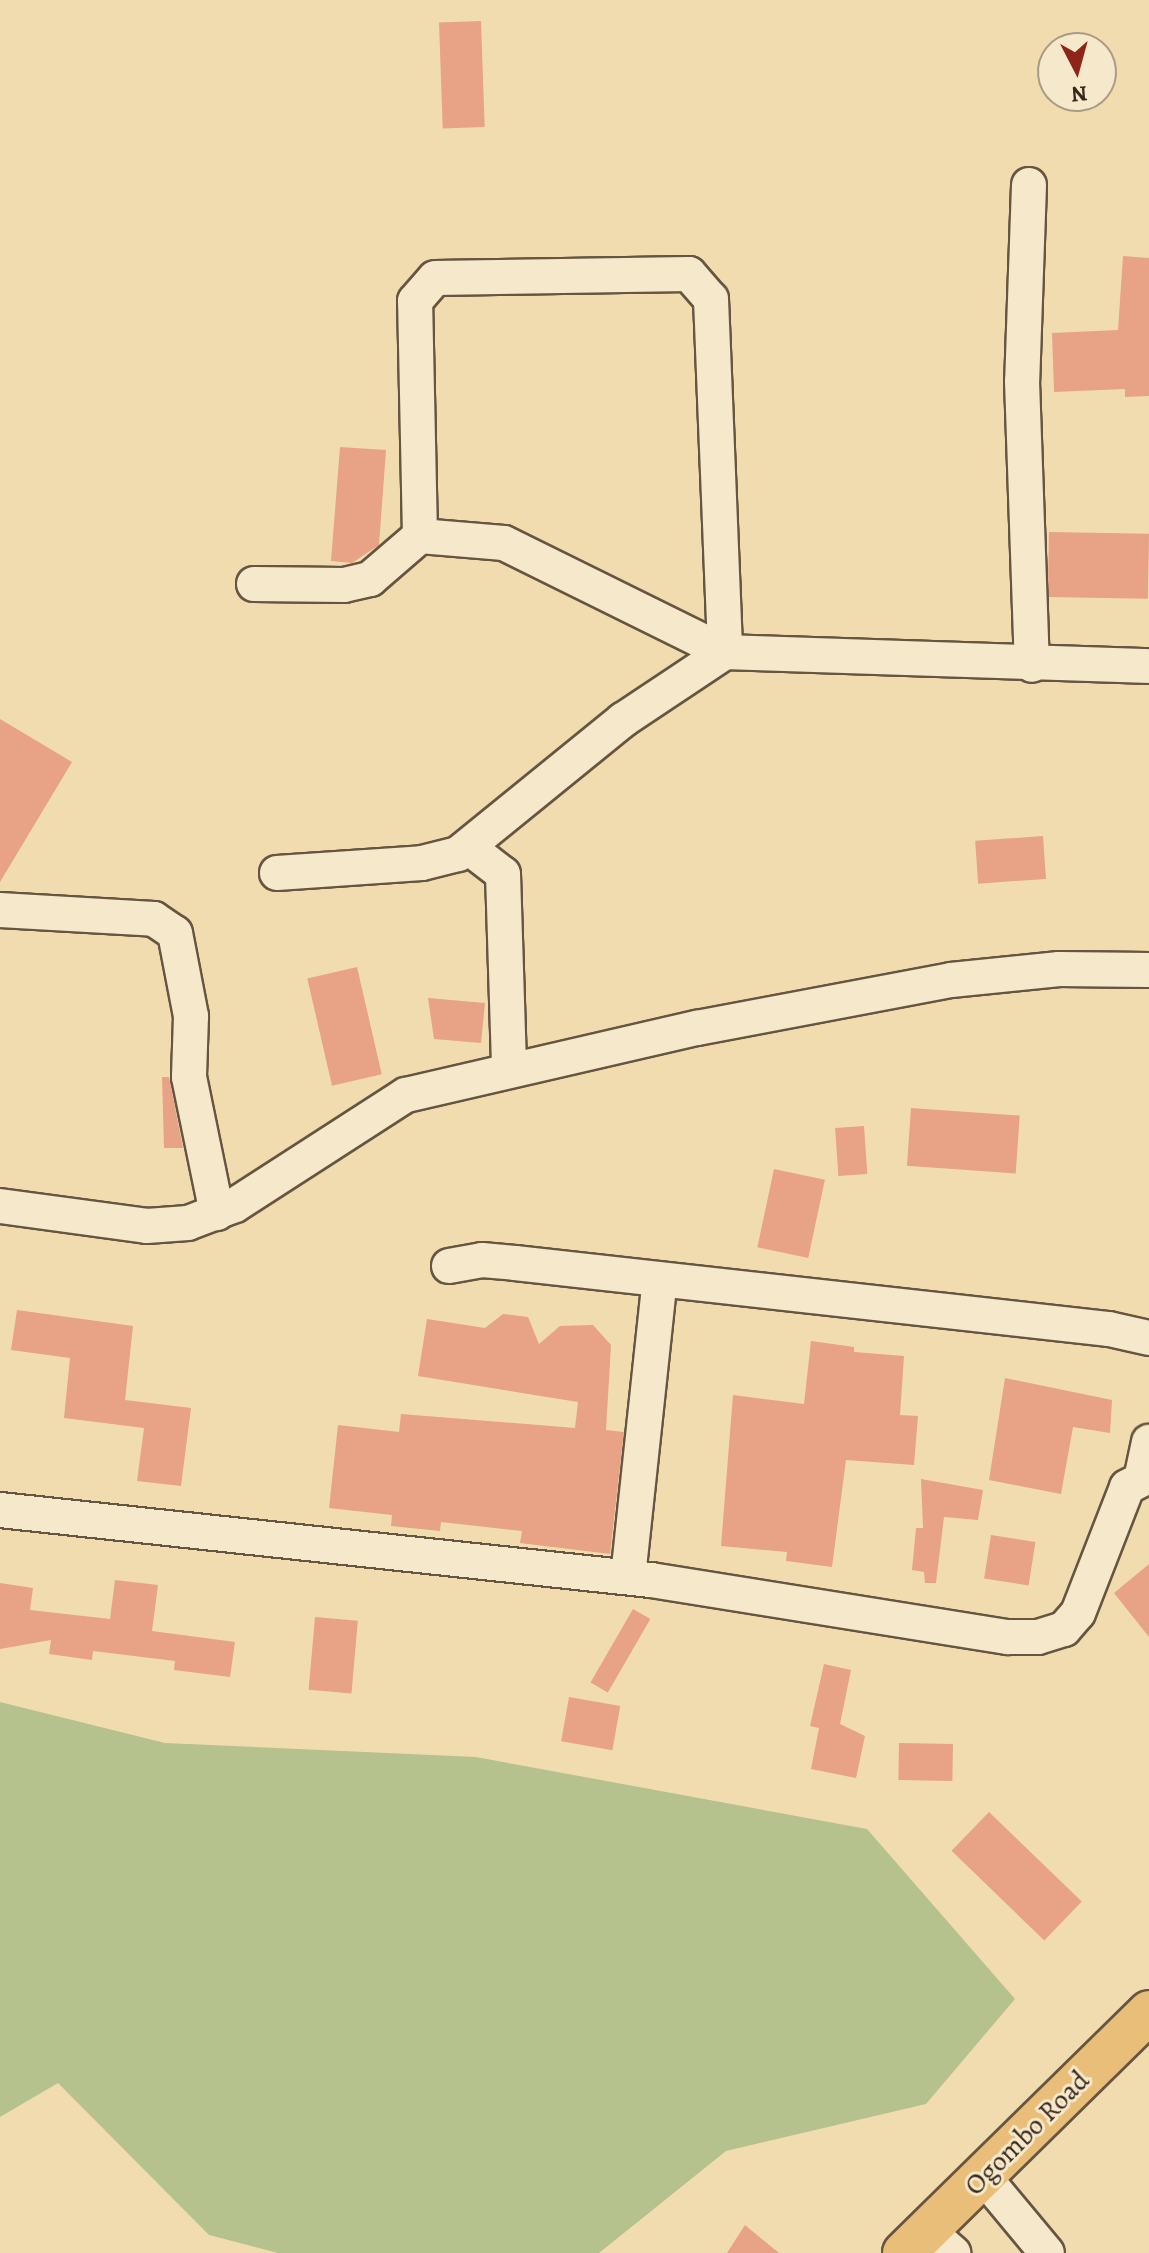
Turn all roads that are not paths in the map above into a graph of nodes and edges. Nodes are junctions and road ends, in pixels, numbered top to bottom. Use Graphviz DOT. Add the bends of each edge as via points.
graph roads {
  1 [pos="1029,185"];
  2 [pos="420,536"];
  3 [pos="254,584"];
  4 [pos="725,652"];
  5 [pos="1032,665"];
  6 [pos="1149,666"];
  7 [pos="468,847"];
  8 [pos="277,873"];
  9 [pos="0,910"];
  10 [pos="1149,970"];
  11 [pos="509,1069"];
  12 [pos="0,1206"];
  13 [pos="217,1213"];
  14 [pos="449,1266"];
  15 [pos="660,1280"];
  16 [pos="1149,1338"];
  17 [pos="1149,1442"];
  18 [pos="1145,1476"];
  19 [pos="0,1510"];
  20 [pos="628,1577"];
  21 [pos="1149,2012"];
  22 [pos="983,2176"];
  23 [pos="928,2245"];
  24 [pos="1047,2253"];
  1 -- 5 [label="street" via="1022,381"];
  2 -- 3 [label="street" via="370,579 344,585"];
  2 -- 4 [label="street" via="504,543"];
  2 -- 4 [label="street" via="415,301 423,287 435,278 689,274 711,299"];
  4 -- 5 [label="street"];
  4 -- 7 [label="street" via="623,720"];
  5 -- 6 [label="street"];
  7 -- 8 [label="street" via="422,863"];
  7 -- 11 [label="street" via="503,874"];
  9 -- 13 [label="street" via="154,919 175,933 191,1016 189,1077"];
  10 -- 11 [label="street" via="1059,969 951,980"];
  11 -- 13 [label="street" via="406,1095"];
  12 -- 13 [label="street" via="147,1226 188,1223"];
  14 -- 15 [label="street" via="482,1260"];
  15 -- 16 [label="street" via="1109,1329"];
  15 -- 20 [label="street"];
  17 -- 18 [label="street"];
  18 -- 20 [label="street" via="1127,1487 1078,1613 1051,1635 1008,1637"];
  19 -- 20 [label="street"];
  21 -- 22 [label="main road, Ogombo Road"];
  22 -- 23 [label="main road, Ogombo Road"];
  22 -- 24 [label="street"];
}
